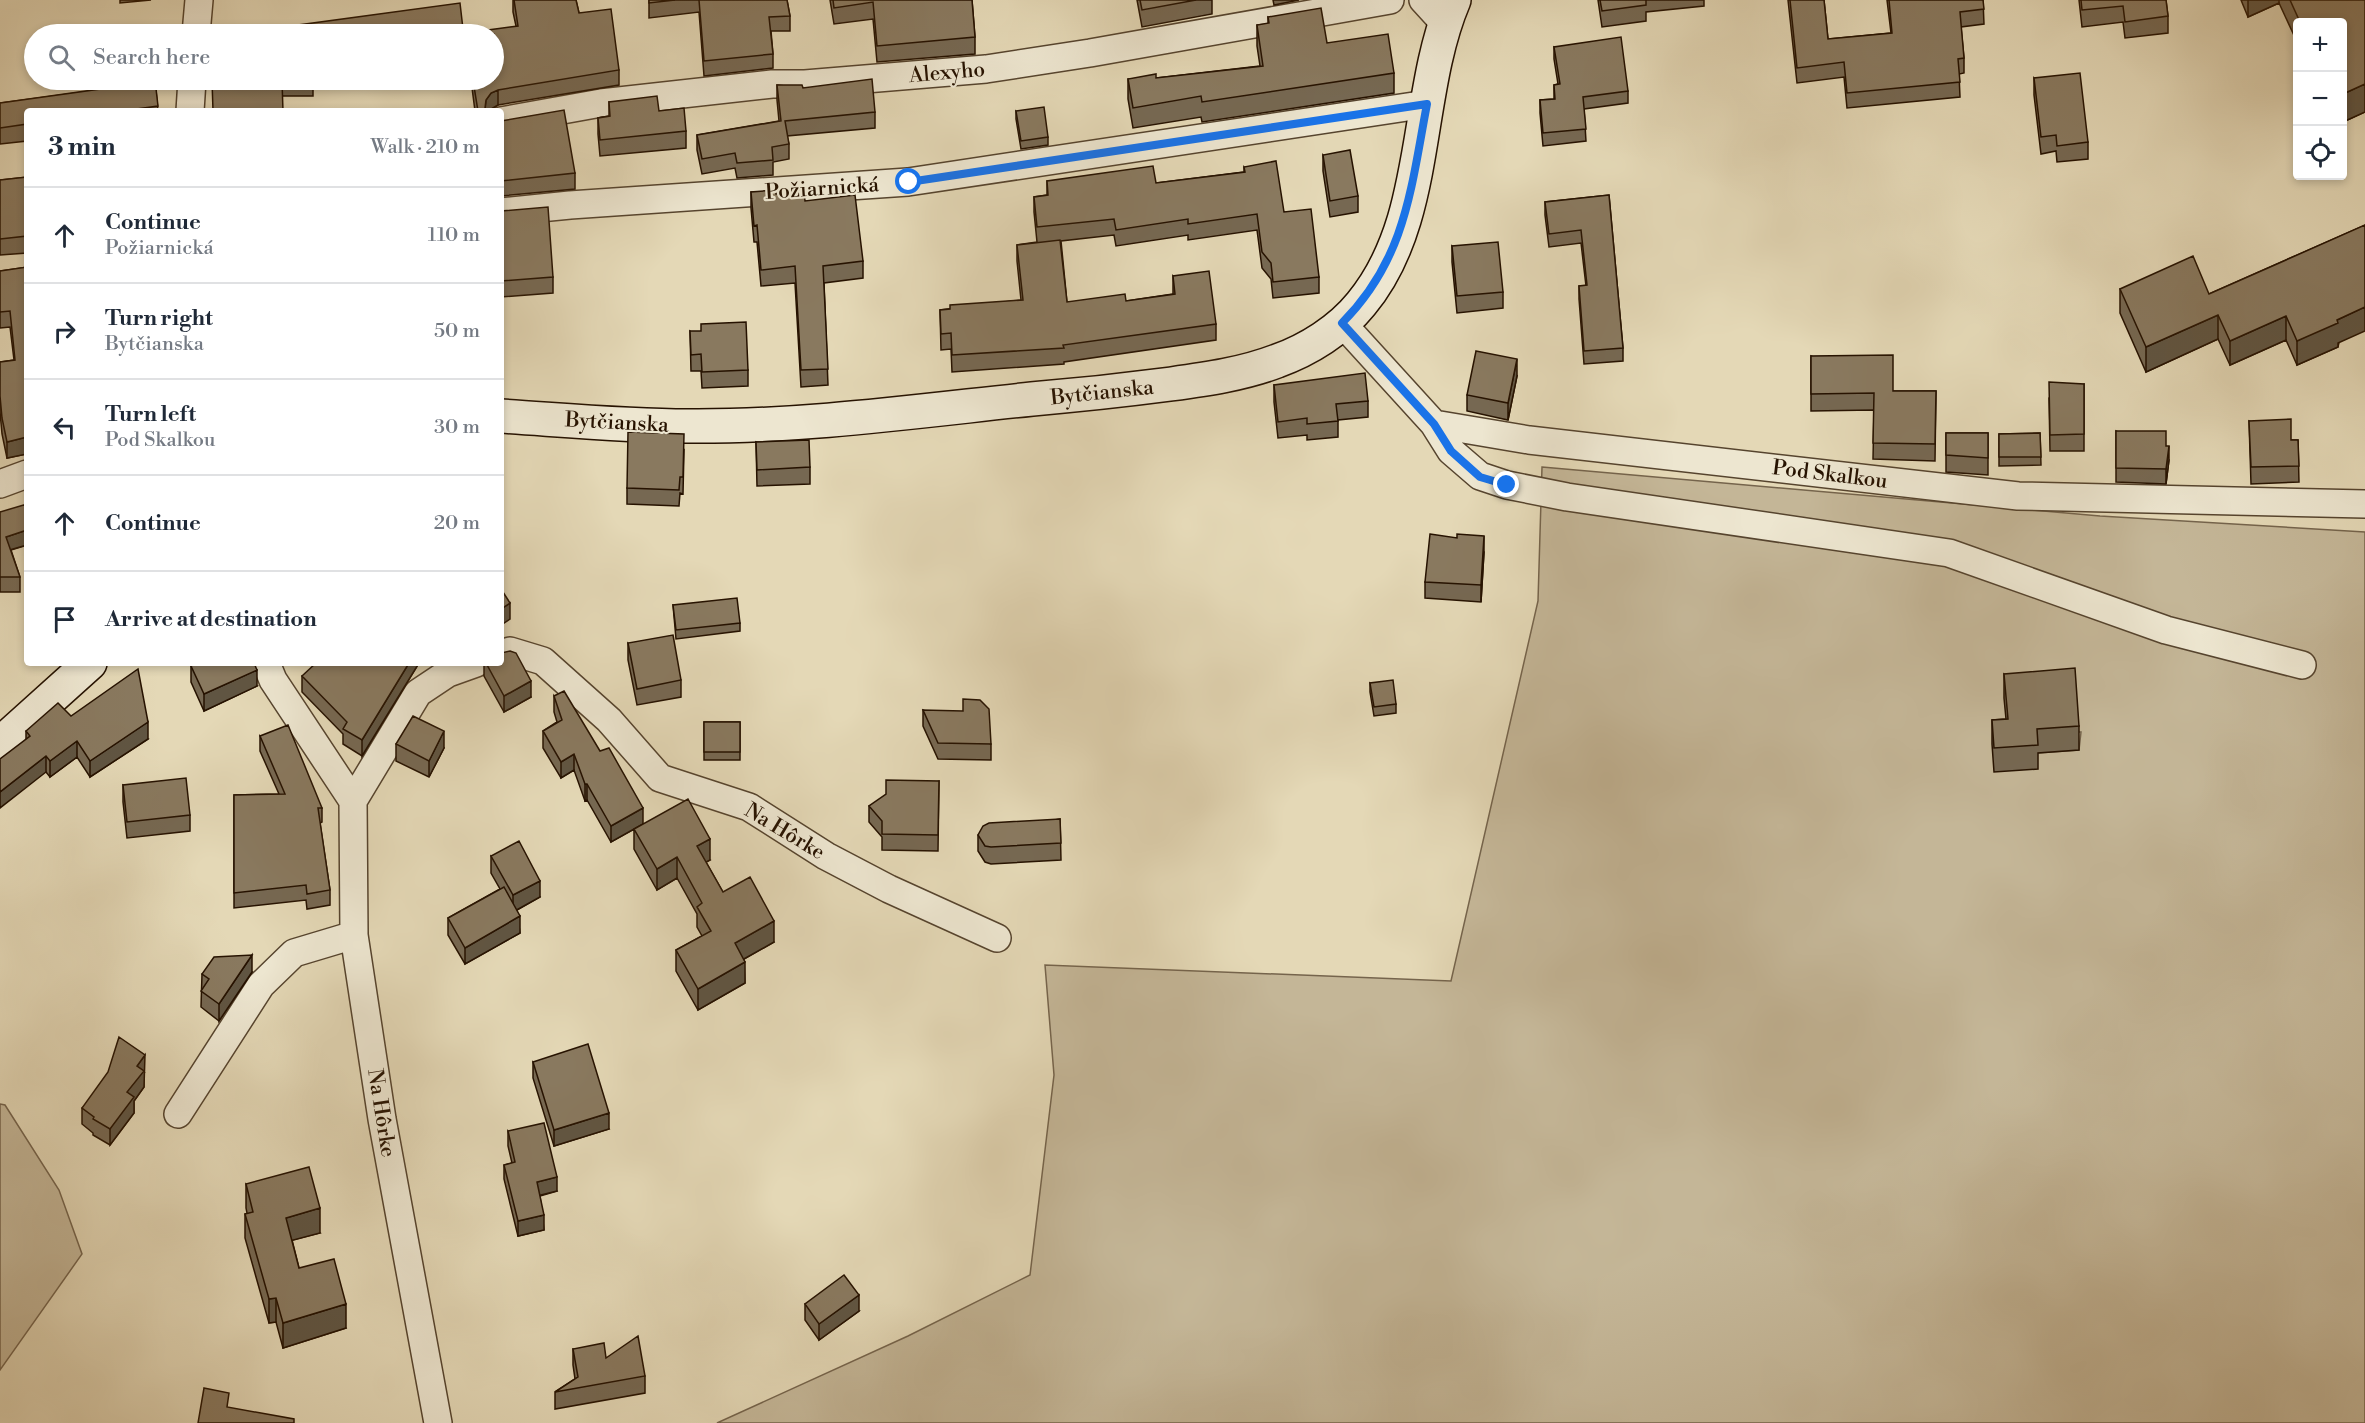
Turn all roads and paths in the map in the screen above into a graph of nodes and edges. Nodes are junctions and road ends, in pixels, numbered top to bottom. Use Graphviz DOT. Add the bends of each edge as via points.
graph roads {
  1 [pos="202,0"];
  2 [pos="1390,0"];
  3 [pos="1440,8"];
  4 [pos="198,24"];
  5 [pos="191,90"];
  6 [pos="1427,104"];
  7 [pos="190,108"];
  8 [pos="504,120"];
  9 [pos="504,212"];
  10 [pos="1342,323"];
  11 [pos="504,416"];
  12 [pos="1434,424"];
  13 [pos="24,475"];
  14 [pos="0,484"];
  15 [pos="2365,504"];
  16 [pos="504,653"];
  17 [pos="2302,665"];
  18 [pos="87,666"];
  19 [pos="267,666"];
  20 [pos="468,666"];
  21 [pos="0,744"];
  22 [pos="353,801"];
  23 [pos="354,935"];
  24 [pos="997,938"];
  25 [pos="178,1114"];
  26 [pos="438,1423"];
  1 -- 4 [label="street"];
  2 -- 8 [label="street, Alexyho" via="986,69 772,84 601,103"];
  3 -- 6 [label="main road, Bytčianska"];
  5 -- 7 [label="street"];
  6 -- 9 [label="street, Požiarnická" via="909,182"];
  6 -- 10 [label="main road, Bytčianska" via="1407,211 1396,243 1378,280"];
  10 -- 11 [label="main road, Bytčianska" via="1317,342 1277,361 1222,377 1113,391 757,424 687,426"];
  10 -- 12 [label="street"];
  12 -- 15 [label="street, Pod Skalkou" via="1529,440 2018,496"];
  12 -- 17 [label="street" via="1451,451 1480,477 1507,485 1949,553 2166,630"];
  13 -- 14 [label="street"];
  16 -- 24 [label="street, Na Hôrke" via="510,651 543,660 609,720 660,778 749,807 826,856"];
  18 -- 21 [label="main road"];
  19 -- 22 [label="street"];
  20 -- 22 [label="street" via="448,673 418,693"];
  22 -- 23 [label="street, Na Hôrke"];
  23 -- 25 [label="street" via="294,953 261,985"];
  23 -- 26 [label="street, Na Hôrke" via="382,1119"];
}
